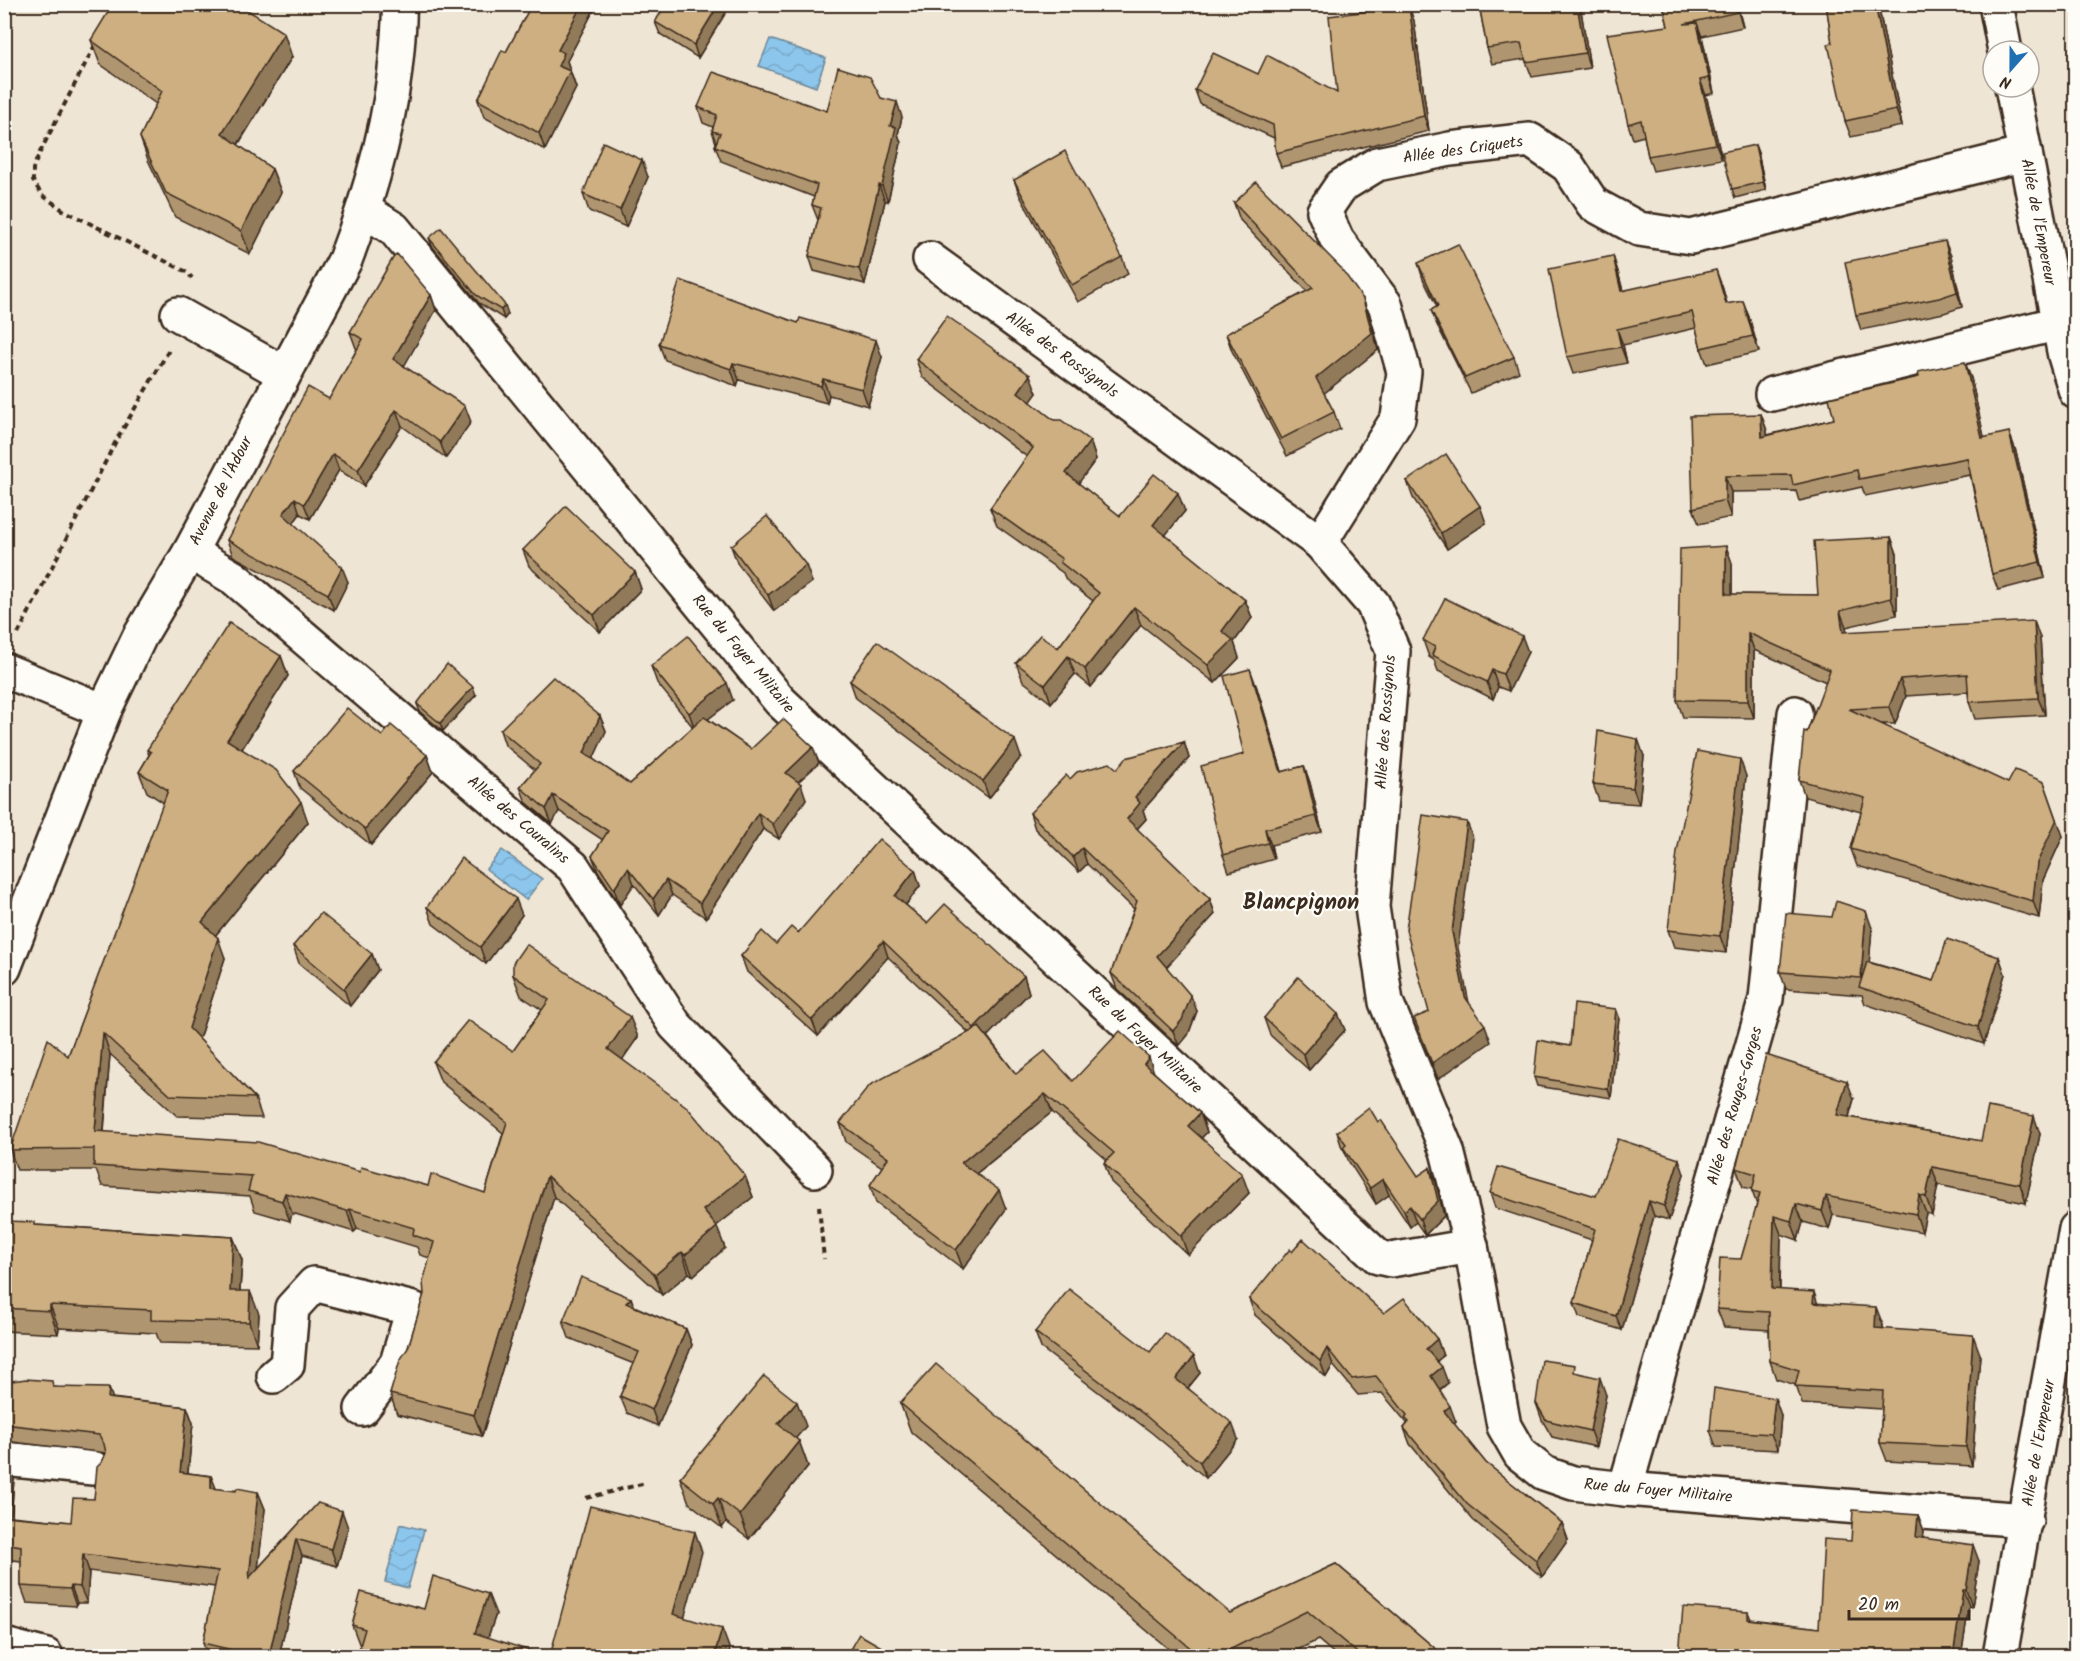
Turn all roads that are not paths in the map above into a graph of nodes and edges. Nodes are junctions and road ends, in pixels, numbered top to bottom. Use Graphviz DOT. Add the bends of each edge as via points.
graph roads {
  1 [pos="399,4"];
  2 [pos="1996,4"];
  3 [pos="2003,39"];
  4 [pos="2014,99"];
  5 [pos="2025,154"];
  6 [pos="364,210"];
  7 [pos="930,259"];
  8 [pos="183,316"];
  9 [pos="2059,323"];
  10 [pos="283,373"];
  11 [pos="2076,392"];
  12 [pos="1772,394"];
  13 [pos="1320,543"];
  14 [pos="190,552"];
  15 [pos="9,655"];
  16 [pos="105,711"];
  17 [pos="1795,713"];
  18 [pos="4,968"];
  19 [pos="815,1170"];
  20 [pos="2076,1229"];
  21 [pos="1471,1246"];
  22 [pos="274,1376"];
  23 [pos="362,1409"];
  24 [pos="4,1459"];
  25 [pos="93,1468"];
  26 [pos="1625,1489"];
  27 [pos="2025,1520"];
  28 [pos="4,1645"];
  29 [pos="46,1656"];
  30 [pos="2000,1656"];
  1 -- 6 [label="street, Avenue de l'Adour" via="394,91"];
  2 -- 3 [label="street"];
  4 -- 5 [label="street, Allée de l'Empereur"];
  5 -- 9 [label="street, Allée de l'Empereur"];
  5 -- 13 [label="street, Allée des Criquets" via="1691,237 1639,229 1593,204 1568,166 1530,140 1450,149 1377,164 1341,186 1324,211 1337,240 1385,304 1404,372 1398,418"];
  6 -- 10 [label="street, Avenue de l'Adour" via="345,260"];
  6 -- 21 [label="street, Rue du Foyer Militaire" via="393,229 780,701 1378,1257 1391,1260"];
  7 -- 13 [label="street, Allée des Rossignols"];
  8 -- 10 [label="street"];
  9 -- 11 [label="street, Allée de l'Empereur"];
  9 -- 12 [label="street"];
  10 -- 14 [label="street, Avenue de l'Adour"];
  13 -- 21 [label="street, Allée des Rossignols" via="1373,604 1393,651 1372,907 1386,1002 1448,1151"];
  14 -- 16 [label="street, Avenue de l'Adour" via="140,636"];
  14 -- 19 [label="street, Allée des Couralins" via="234,578 573,867 675,1025"];
  15 -- 16 [label="street"];
  16 -- 18 [label="street, Avenue de l'Adour"];
  17 -- 26 [label="street, Allée des Rouges-Gorges" via="1766,999"];
  20 -- 27 [label="street, Allée de l'Empereur"];
  21 -- 26 [label="street, Rue du Foyer Militaire" via="1504,1426 1520,1454 1544,1473 1573,1483"];
  22 -- 23 [label="street" via="287,1365 292,1308 314,1284 413,1309 397,1363"];
  24 -- 25 [label="street"];
  26 -- 27 [label="street, Rue du Foyer Militaire"];
  27 -- 30 [label="street, Allée de l'Empereur"];
  28 -- 29 [label="street"];
}
